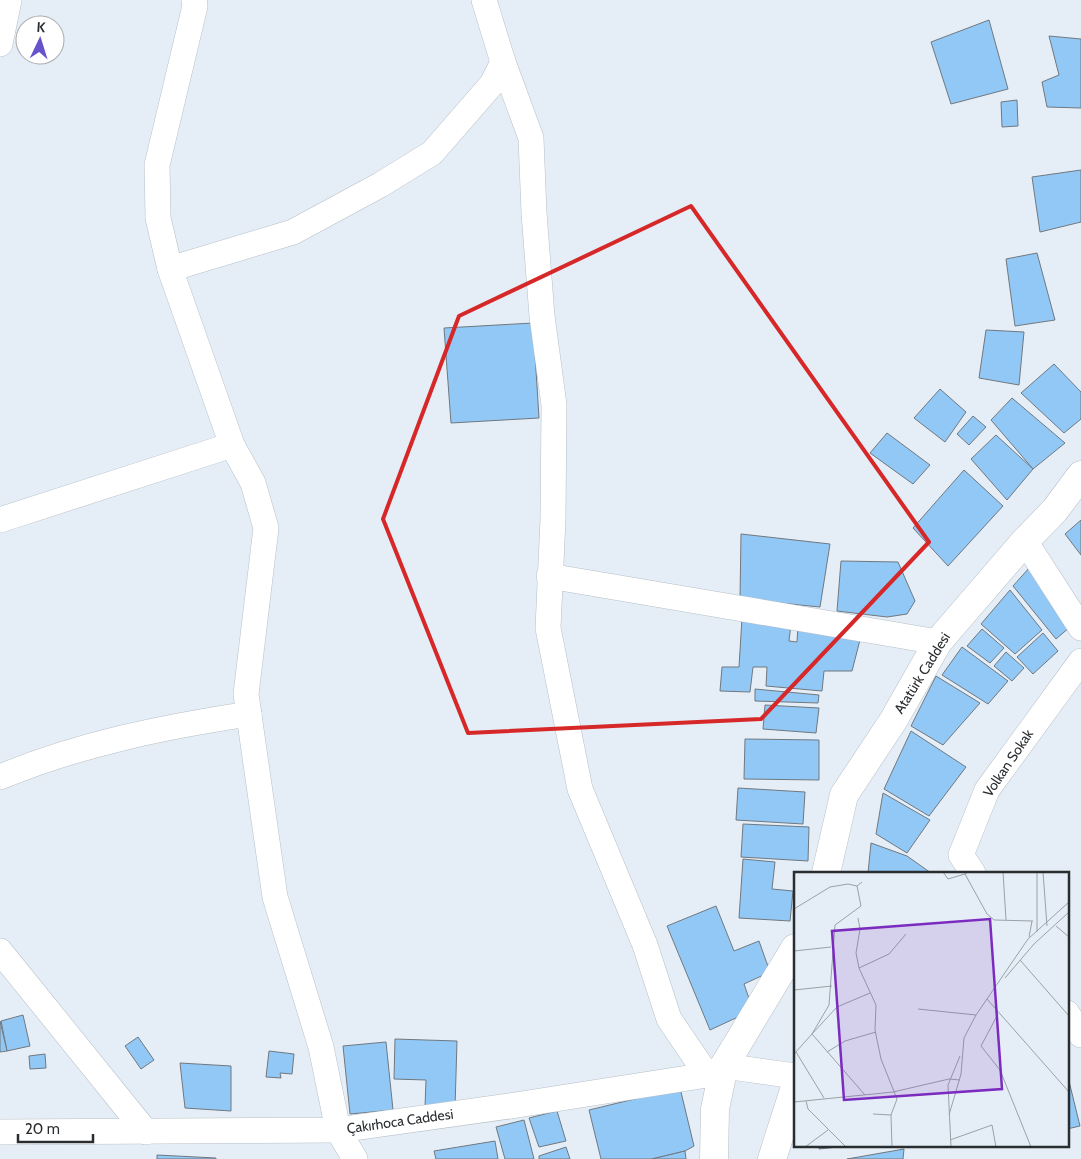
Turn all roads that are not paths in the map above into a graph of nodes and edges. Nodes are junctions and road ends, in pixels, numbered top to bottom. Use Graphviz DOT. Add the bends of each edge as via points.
graph roads {
  1 [pos="9,0"];
  2 [pos="194,0"];
  3 [pos="484,0"];
  4 [pos="0,44"];
  5 [pos="503,62"];
  6 [pos="170,269"];
  7 [pos="232,444"];
  8 [pos="1081,476"];
  9 [pos="1081,483"];
  10 [pos="1055,510"];
  11 [pos="0,520"];
  12 [pos="1025,541"];
  13 [pos="549,576"];
  14 [pos="1081,628"];
  15 [pos="938,642"];
  16 [pos="1081,661"];
  17 [pos="249,714"];
  18 [pos="0,777"];
  19 [pos="826,872"];
  20 [pos="972,872"];
  21 [pos="794,950"];
  22 [pos="0,951"];
  23 [pos="1068,1015"];
  24 [pos="1081,1035"];
  25 [pos="716,1070"];
  26 [pos="794,1076"];
  27 [pos="794,1089"];
  28 [pos="338,1130"];
  29 [pos="0,1132"];
  30 [pos="146,1132"];
  31 [pos="355,1159"];
  32 [pos="714,1159"];
  33 [pos="772,1159"];
  1 -- 4 [label="street"];
  2 -- 6 [label="street" via="157,166 158,218"];
  3 -- 5 [label="street"];
  5 -- 6 [label="street" via="492,84 432,152 380,185 293,232"];
  5 -- 13 [label="street" via="531,138 542,316 554,405"];
  6 -- 7 [label="street"];
  7 -- 11 [label="street"];
  7 -- 17 [label="street" via="252,484 266,528 246,694"];
  8 -- 10 [label="main road, Atatürk Caddesi"];
  9 -- 10 [label="main road"];
  10 -- 12 [label="main road, Atatürk Caddesi"];
  12 -- 14 [label="street"];
  12 -- 15 [label="main road, Atatürk Caddesi"];
  13 -- 15 [label="street"];
  13 -- 25 [label="street" via="548,628 580,789 645,944 669,1019"];
  15 -- 19 [label="main road, Atatürk Caddesi" via="893,721 844,795"];
  16 -- 20 [label="street, Volkan Sokak" via="987,790 961,855"];
  17 -- 18 [label="street" via="184,724 79,748"];
  17 -- 28 [label="street" via="275,897 321,1048"];
  21 -- 25 [label="main road"];
  22 -- 30 [label="street"];
  23 -- 24 [label="street"];
  25 -- 26 [label="street, Çakırhoca Caddesi"];
  25 -- 28 [label="street, Çakırhoca Caddesi" via="510,1106"];
  25 -- 32 [label="main road"];
  27 -- 33 [label="main road"];
  28 -- 30 [label="street, Çakırhoca Caddesi"];
  28 -- 31 [label="street"];
  29 -- 30 [label="street, Çakırhoca Caddesi"];
}
